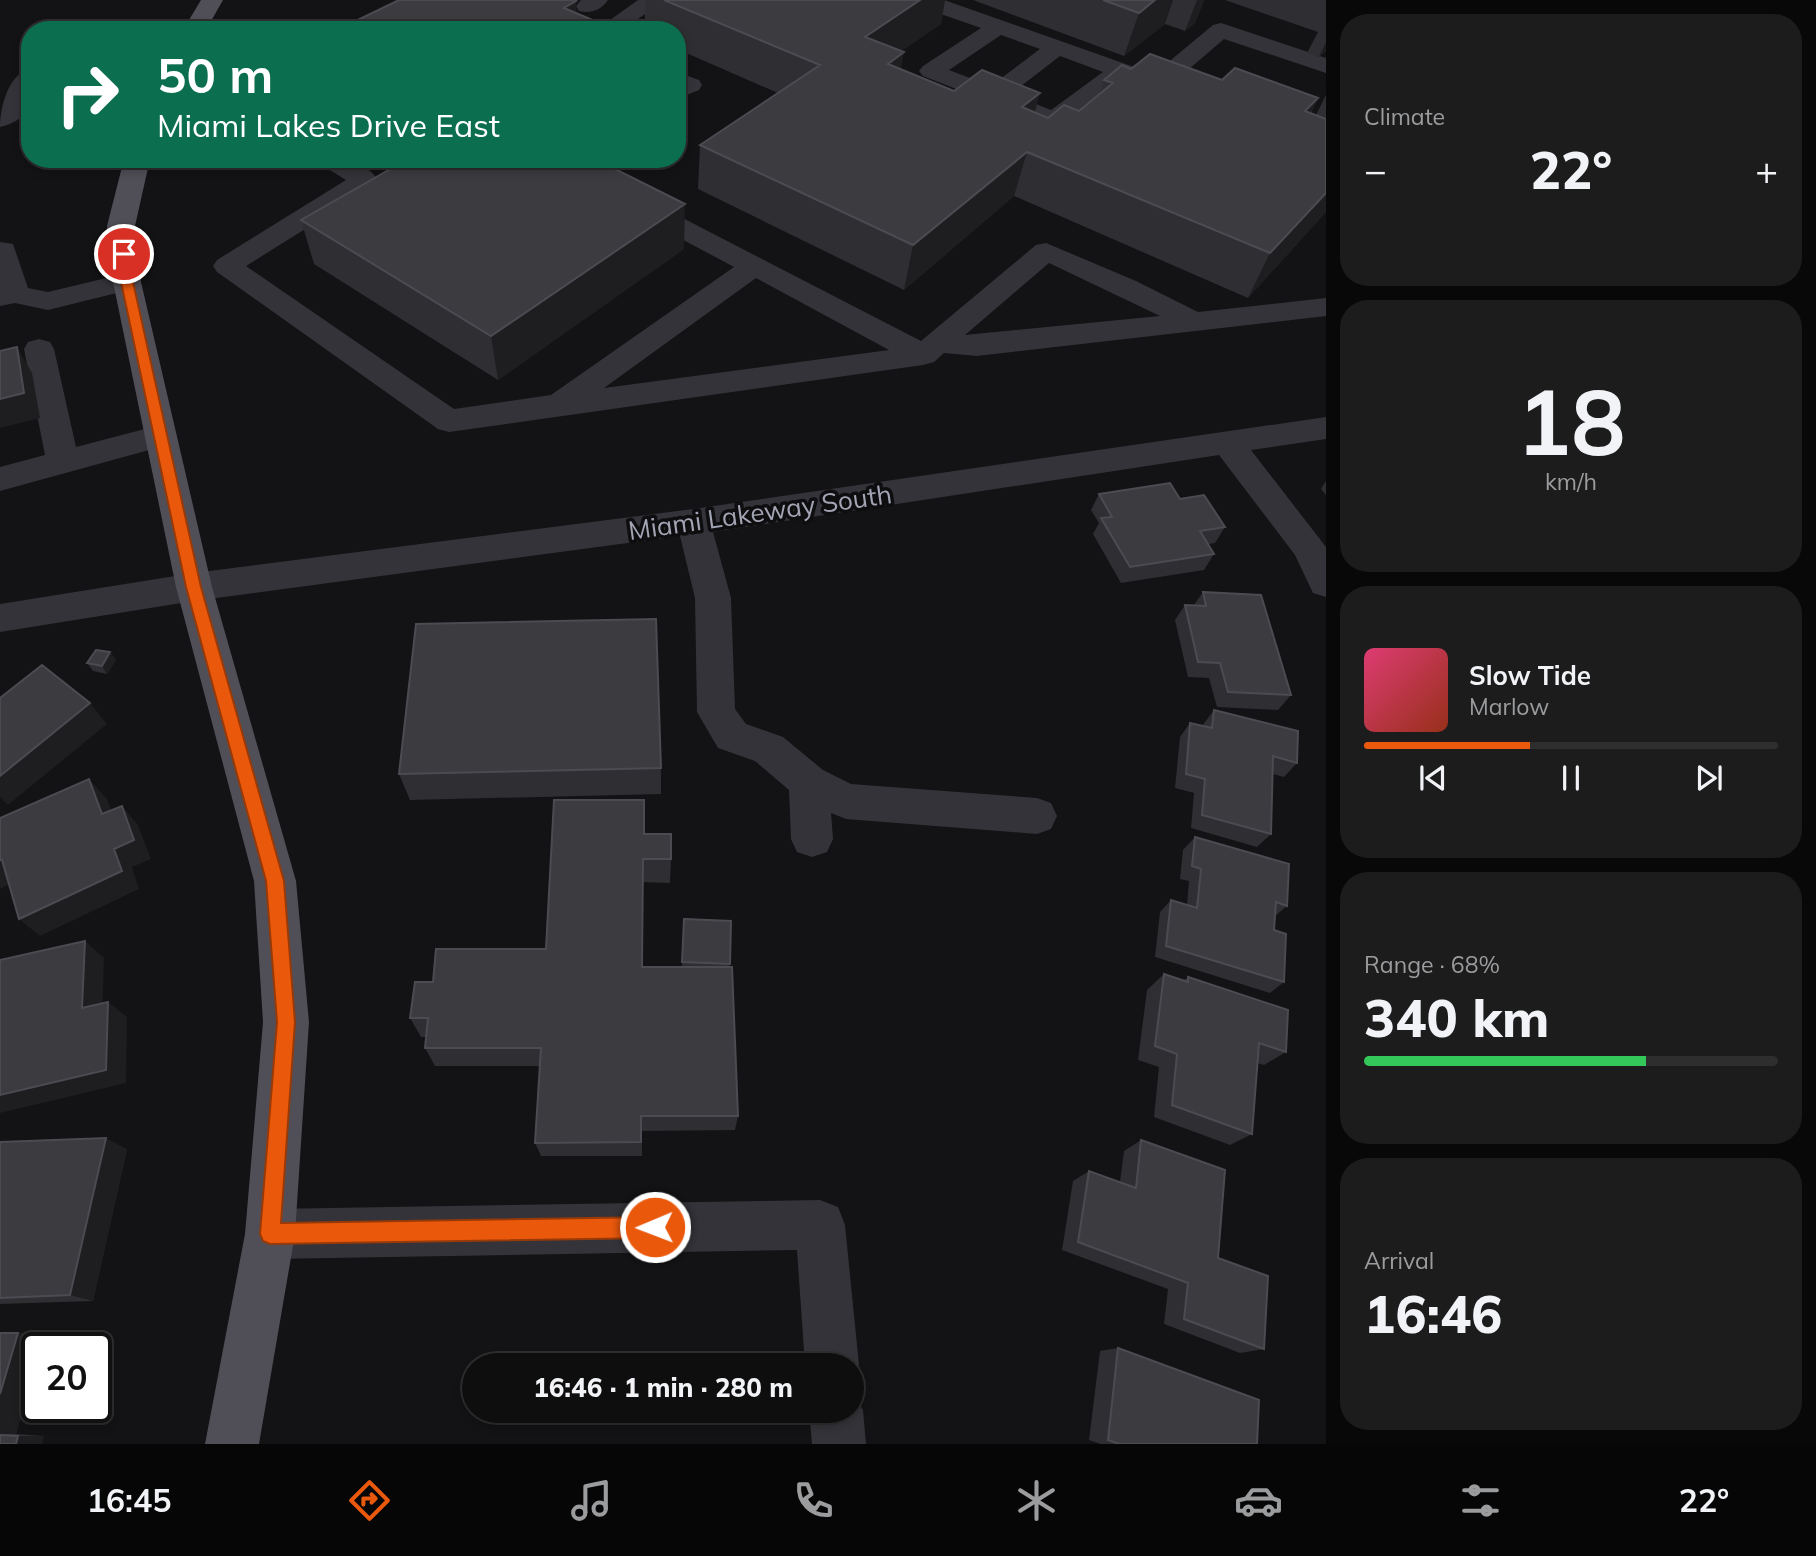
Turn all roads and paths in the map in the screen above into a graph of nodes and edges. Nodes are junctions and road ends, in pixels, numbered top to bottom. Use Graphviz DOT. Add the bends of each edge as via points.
graph roads {
  1 [pos="212,0"];
  2 [pos="653,0"];
  3 [pos="923,0"];
  4 [pos="199,21"];
  5 [pos="621,21"];
  6 [pos="999,26"];
  7 [pos="1058,47"];
  8 [pos="1121,69"];
  9 [pos="1323,75"];
  10 [pos="1158,83"];
  11 [pos="21,91"];
  12 [pos="1184,92"];
  13 [pos="994,96"];
  14 [pos="0,120"];
  15 [pos="135,168"];
  16 [pos="344,168"];
  17 [pos="567,168"];
  18 [pos="1,244"];
  19 [pos="754,266"];
  20 [pos="127,282"];
  21 [pos="7,295"];
  22 [pos="48,301"];
  23 [pos="1326,307"];
  24 [pos="1194,323"];
  25 [pos="930,349"];
  26 [pos="559,405"];
  27 [pos="1326,428"];
  28 [pos="160,436"];
  29 [pos="1228,444"];
  30 [pos="63,462"];
  31 [pos="0,479"];
  32 [pos="693,522"];
  33 [pos="1326,583"];
  34 [pos="194,587"];
  35 [pos="0,618"];
  36 [pos="810,782"];
  37 [pos="1037,816"];
  38 [pos="812,839"];
  39 [pos="270,1234"];
  40 [pos="831,1353"];
  41 [pos="837,1423"];
  42 [pos="232,1444"];
  43 [pos="839,1444"];
  1 -- 4 [label="main road"];
  2 -- 5 [label="street"];
  3 -- 6 [label="street"];
  6 -- 7 [label="street"];
  6 -- 13 [label="street" via="931,71"];
  7 -- 8 [label="street"];
  7 -- 13 [label="street"];
  8 -- 10 [label="street"];
  8 -- 13 [label="street" via="1054,120"];
  9 -- 10 [label="street" via="1221,30"];
  10 -- 12 [label="street"];
  11 -- 14 [label="street" via="12,114"];
  15 -- 20 [label="main road" via="121,226"];
  16 -- 26 [label="street" via="365,180 227,266 449,421"];
  17 -- 19 [label="street"];
  18 -- 21 [label="street"];
  19 -- 25 [label="street"];
  19 -- 26 [label="street"];
  20 -- 22 [label="street"];
  20 -- 28 [label="main road"];
  21 -- 22 [label="street"];
  22 -- 30 [label="street" via="26,352"];
  23 -- 24 [label="street"];
  24 -- 25 [label="street"];
  24 -- 25 [label="street" via="1046,251"];
  25 -- 26 [label="street"];
  27 -- 29 [label="street, Miami Lakeway South"];
  28 -- 30 [label="street"];
  28 -- 34 [label="main road"];
  29 -- 32 [label="street, Miami Lakeway South"];
  29 -- 33 [label="street" via="1309,548"];
  30 -- 31 [label="street"];
  32 -- 34 [label="street, Miami Lakeway South"];
  32 -- 36 [label="street" via="713,598 716,712 732,736 769,749"];
  34 -- 35 [label="street, Miami Lakeway South"];
  34 -- 39 [label="main road" via="275,881 286,1022"];
  36 -- 37 [label="street" via="846,801"];
  36 -- 38 [label="street"];
  39 -- 40 [label="street" via="820,1224"];
  39 -- 42 [label="main road"];
  41 -- 43 [label="street"];
}
